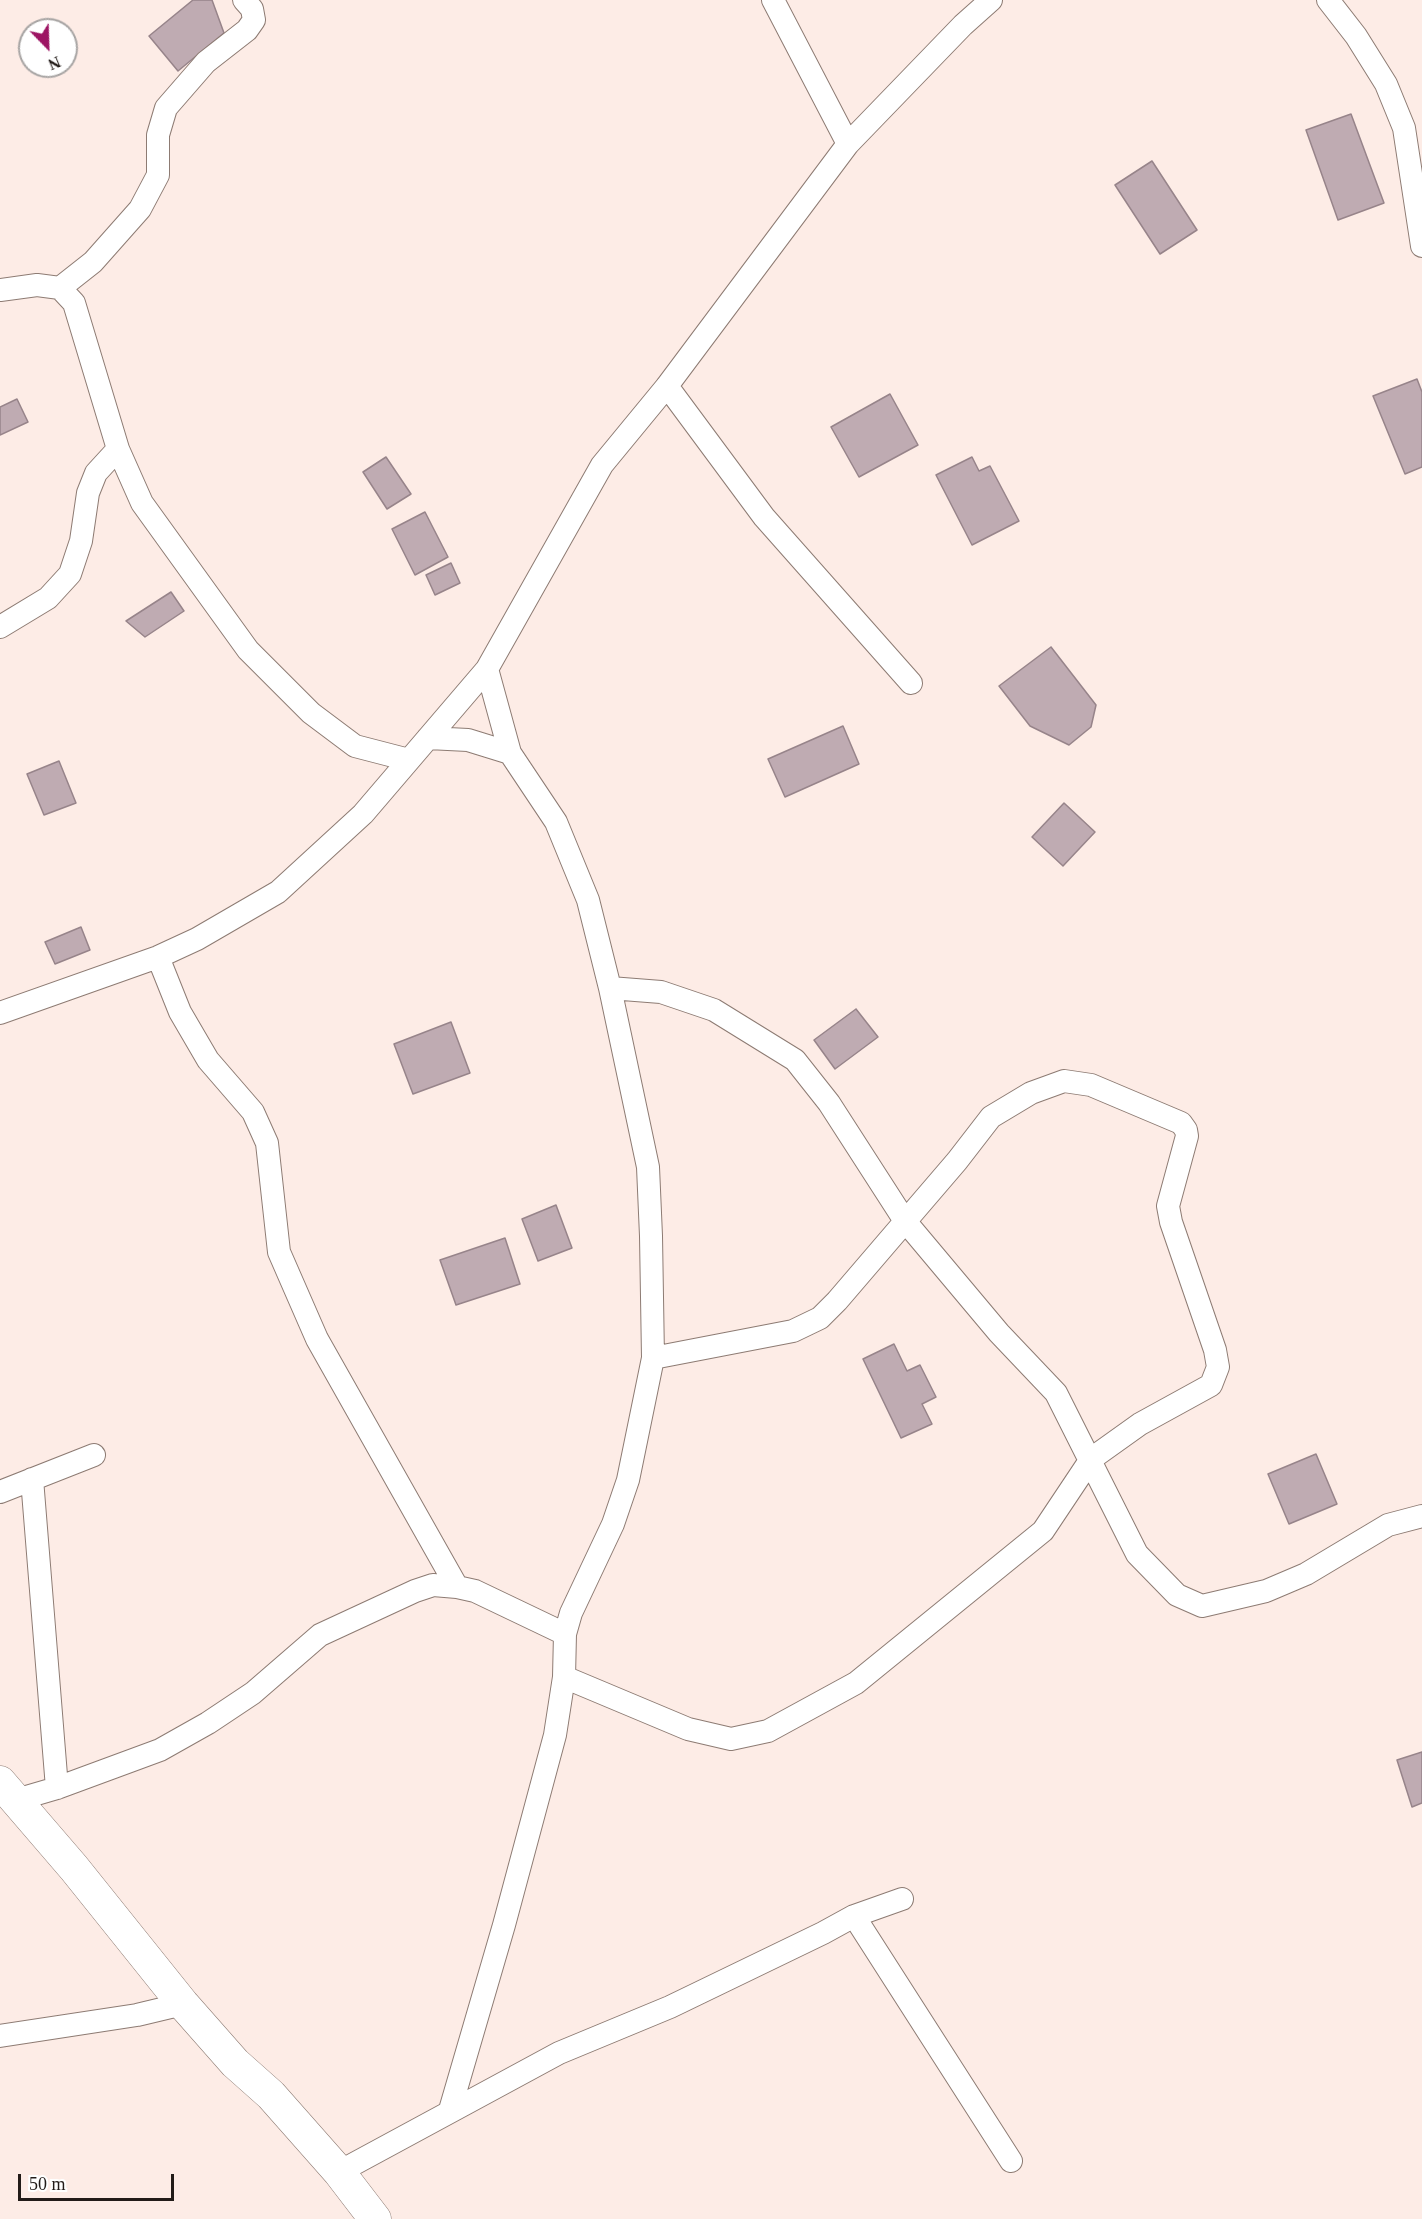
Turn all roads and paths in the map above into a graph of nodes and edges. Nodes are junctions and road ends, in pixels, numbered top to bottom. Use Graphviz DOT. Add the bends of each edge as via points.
graph roads {
  1 [pos="244,0"];
  2 [pos="773,0"];
  3 [pos="991,0"];
  4 [pos="1328,0"];
  5 [pos="848,144"];
  6 [pos="1422,246"];
  7 [pos="60,288"];
  8 [pos="0,290"];
  9 [pos="668,386"];
  10 [pos="118,449"];
  11 [pos="0,627"];
  12 [pos="487,669"];
  13 [pos="911,683"];
  14 [pos="428,738"];
  15 [pos="510,753"];
  16 [pos="410,760"];
  17 [pos="158,957"];
  18 [pos="610,988"];
  19 [pos="0,1013"];
  20 [pos="905,1221"];
  21 [pos="652,1358"];
  22 [pos="94,1455"];
  23 [pos="1091,1459"];
  24 [pos="32,1479"];
  25 [pos="0,1492"];
  26 [pos="1422,1516"];
  27 [pos="457,1587"];
  28 [pos="565,1634"];
  29 [pos="564,1677"];
  30 [pos="57,1788"];
  31 [pos="8,1791"];
  32 [pos="902,1899"];
  33 [pos="854,1916"];
  34 [pos="183,2004"];
  35 [pos="0,2036"];
  36 [pos="450,2110"];
  37 [pos="1011,2161"];
  38 [pos="339,2172"];
  39 [pos="375,2219"];
  1 -- 7 [label="street" via="252,9 254,20 247,30 206,62 166,108 158,135 158,175 140,209 93,262"];
  2 -- 5 [label="street"];
  3 -- 5 [label="street"];
  4 -- 6 [label="street" via="1386,84 1404,128"];
  5 -- 9 [label="street"];
  7 -- 8 [label="street" via="37,285"];
  7 -- 10 [label="street" via="74,303"];
  9 -- 12 [label="street" via="602,465"];
  9 -- 13 [label="street" via="764,517"];
  10 -- 11 [label="street" via="96,473 88,493 81,541 70,574 48,598"];
  10 -- 16 [label="street" via="142,503 248,650 311,713 355,746"];
  12 -- 14 [label="street"];
  12 -- 15 [label="street"];
  14 -- 15 [label="street" via="468,740"];
  14 -- 16 [label="street"];
  15 -- 18 [label="street" via="556,822 588,900"];
  16 -- 17 [label="street" via="363,814 278,892 198,939"];
  17 -- 19 [label="street"];
  17 -- 27 [label="street" via="180,1012 202,1050 253,1112 267,1143 279,1252 317,1339"];
  18 -- 20 [label="street" via="661,992 714,1010 795,1060 829,1103"];
  18 -- 21 [label="street" via="648,1167"];
  20 -- 21 [label="street" via="820,1318 793,1331"];
  20 -- 23 [label="street" via="999,1333 1056,1392"];
  20 -- 23 [label="street" via="992,1117 1031,1093 1064,1081 1091,1085 1181,1123 1187,1136 1168,1206 1218,1367 1211,1385 1140,1424"];
  21 -- 28 [label="street" via="628,1480"];
  22 -- 24 [label="street"];
  23 -- 26 [label="street" via="1137,1554 1177,1595 1202,1606 1266,1591 1306,1574 1388,1525"];
  23 -- 29 [label="street" via="1043,1531 856,1683 768,1731 731,1739 688,1729"];
  24 -- 25 [label="street"];
  24 -- 30 [label="street"];
  27 -- 28 [label="street" via="475,1591"];
  27 -- 30 [label="street" via="433,1585 415,1591 320,1635 253,1693 208,1723 160,1750"];
  28 -- 29 [label="street"];
  29 -- 36 [label="street" via="555,1735"];
  30 -- 31 [label="street"];
  31 -- 34 [label="street"];
  32 -- 33 [label="street"];
  33 -- 36 [label="street" via="670,2007 559,2053"];
  33 -- 37 [label="street"];
  34 -- 35 [label="street"];
  34 -- 38 [label="street"];
  36 -- 38 [label="street"];
  38 -- 39 [label="street"];
}
